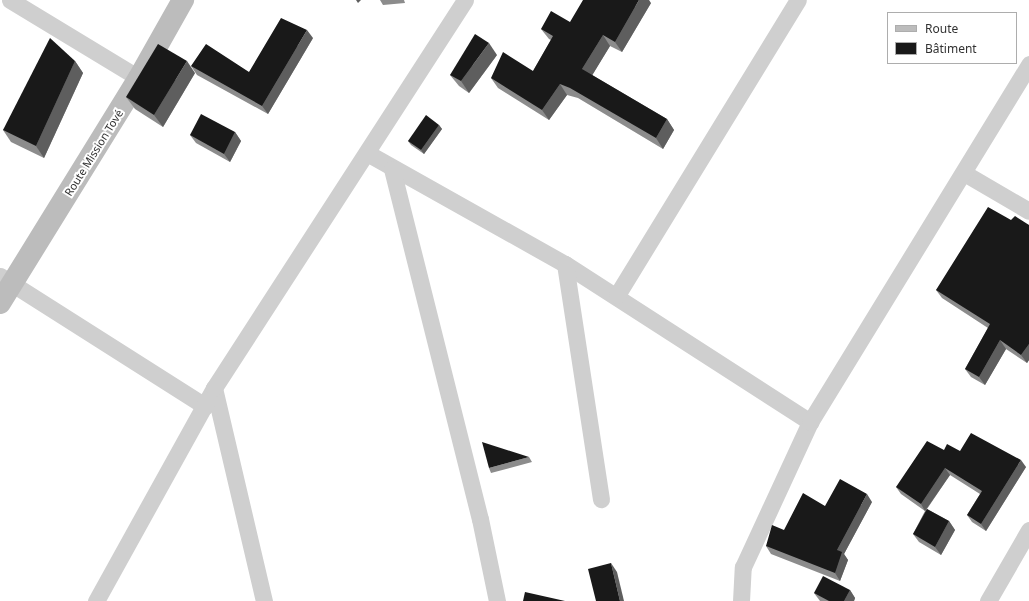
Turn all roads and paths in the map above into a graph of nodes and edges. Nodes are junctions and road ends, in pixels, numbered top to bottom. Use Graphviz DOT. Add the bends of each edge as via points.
graph roads {
  1 [pos="10,0"];
  2 [pos="183,0"];
  3 [pos="465,0"];
  4 [pos="798,0"];
  5 [pos="1029,64"];
  6 [pos="140,78"];
  7 [pos="367,153"];
  8 [pos="392,170"];
  9 [pos="964,173"];
  10 [pos="1029,211"];
  11 [pos="566,264"];
  12 [pos="6,280"];
  13 [pos="617,295"];
  14 [pos="0,303"];
  15 [pos="214,388"];
  16 [pos="205,406"];
  17 [pos="810,422"];
  18 [pos="601,499"];
  19 [pos="1029,530"];
  20 [pos="96,601"];
  21 [pos="264,601"];
  22 [pos="497,601"];
  23 [pos="741,601"];
  24 [pos="988,601"];
  1 -- 6 [label="street"];
  2 -- 6 [label="street, Route Mission Tové"];
  3 -- 7 [label="street"];
  4 -- 13 [label="street"];
  5 -- 9 [label="street"];
  6 -- 12 [label="street, Route Mission Tové"];
  7 -- 8 [label="street"];
  7 -- 15 [label="street"];
  8 -- 11 [label="street"];
  8 -- 22 [label="street" via="480,519"];
  9 -- 10 [label="street"];
  9 -- 17 [label="street"];
  11 -- 13 [label="street"];
  11 -- 18 [label="street"];
  12 -- 14 [label="street, Route Mission Tové"];
  12 -- 16 [label="street"];
  13 -- 17 [label="street"];
  15 -- 16 [label="street"];
  15 -- 21 [label="street"];
  16 -- 20 [label="street"];
  17 -- 23 [label="street" via="742,567"];
  19 -- 24 [label="street"];
}
